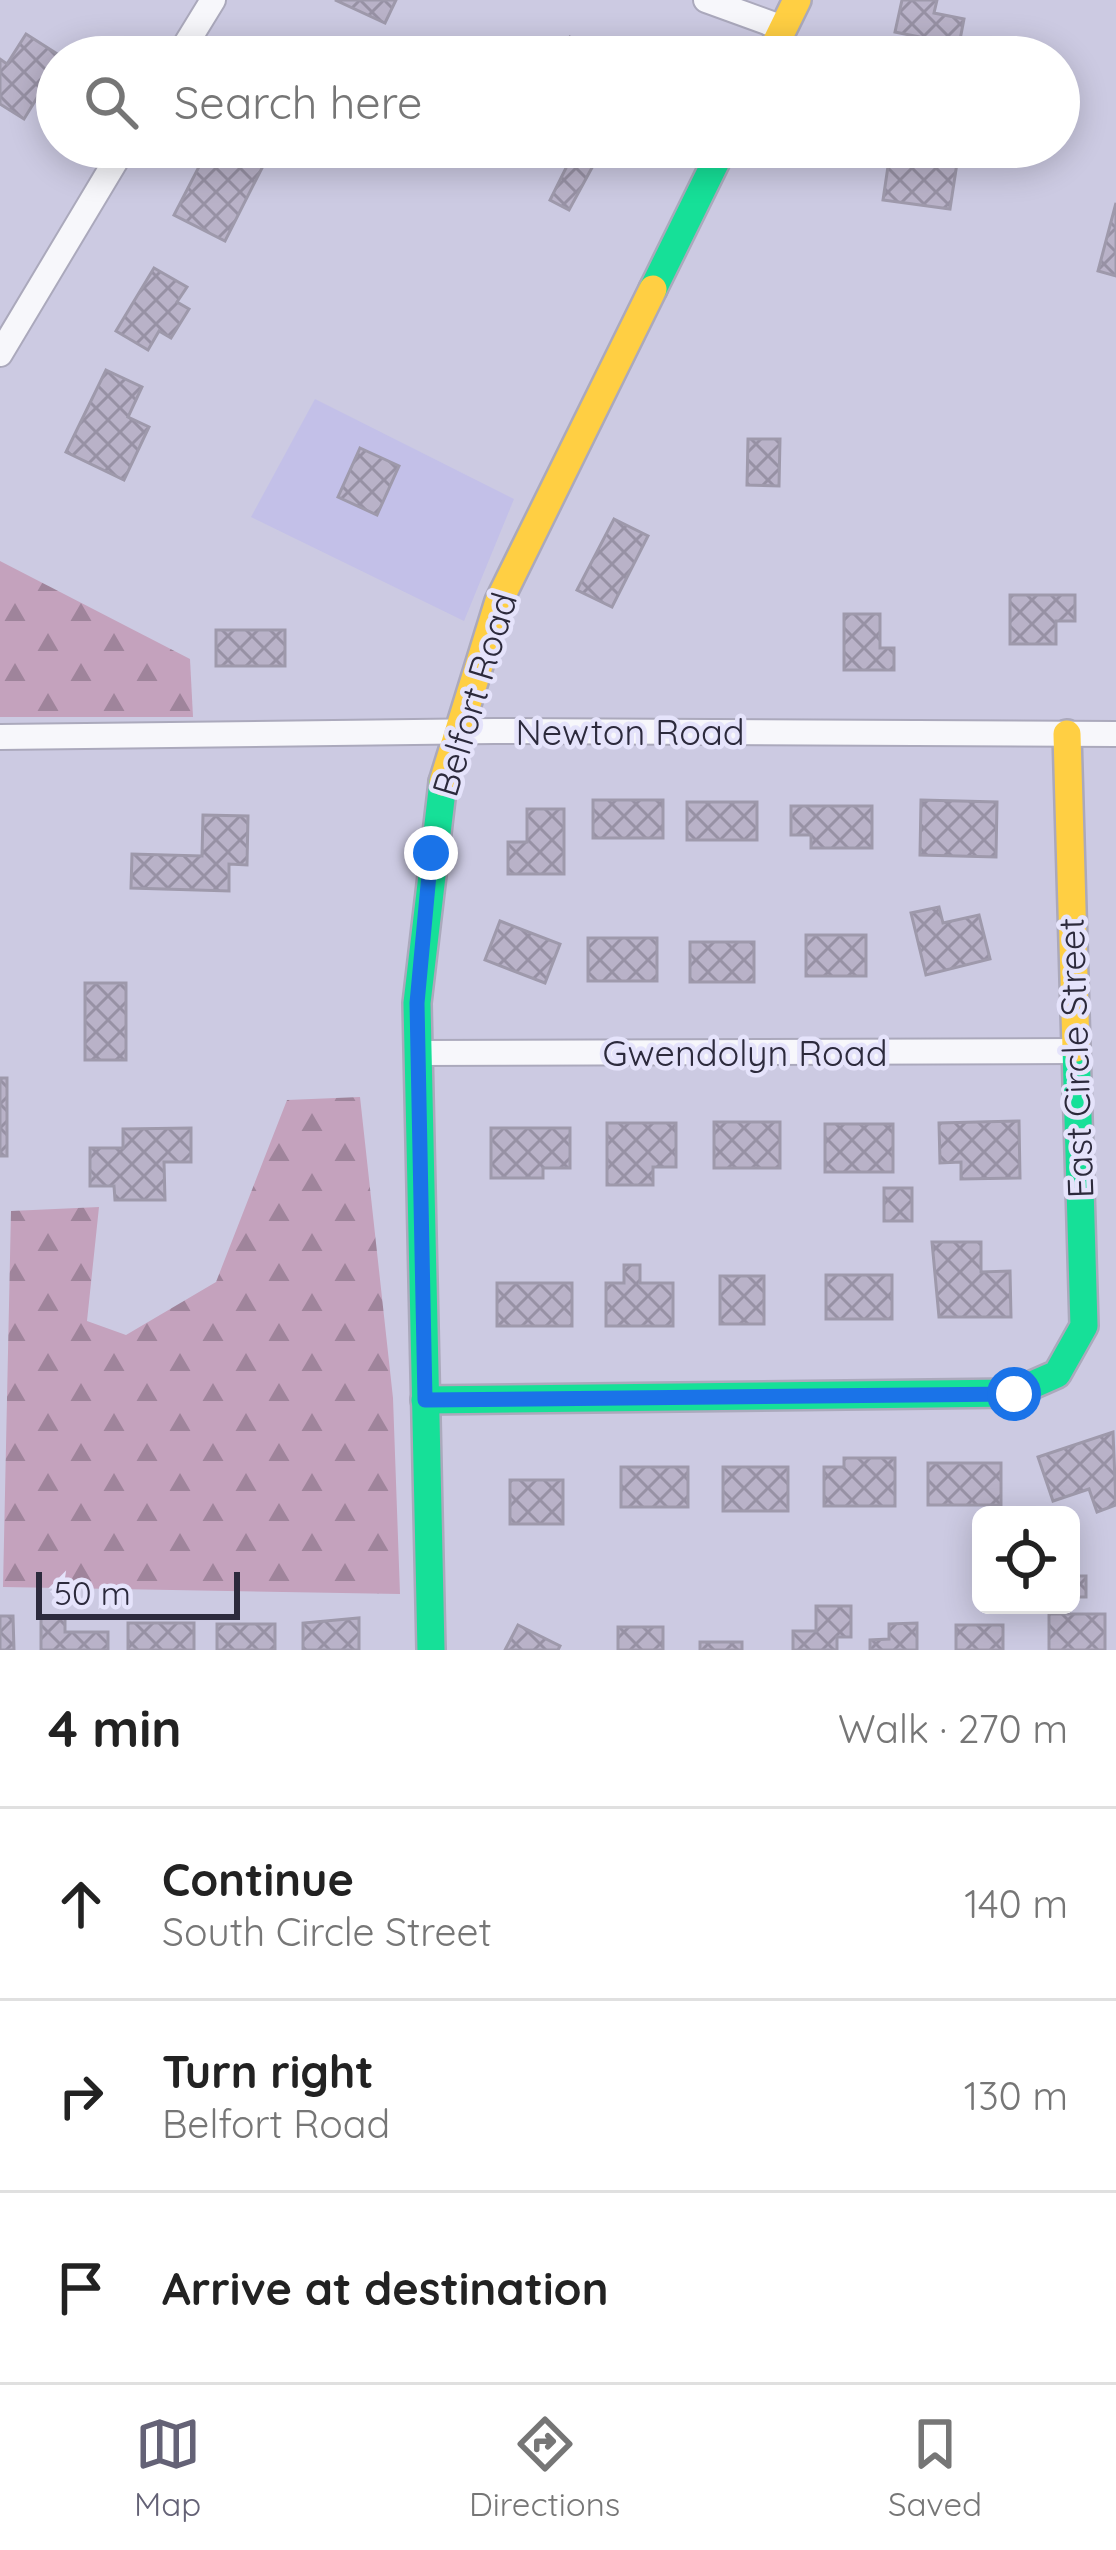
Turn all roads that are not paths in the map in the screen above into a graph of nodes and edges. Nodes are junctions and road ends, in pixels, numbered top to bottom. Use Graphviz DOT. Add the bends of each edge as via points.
graph roads {
  1 [pos="213,0"];
  2 [pos="706,0"];
  3 [pos="797,0"];
  4 [pos="783,28"];
  5 [pos="191,36"];
  6 [pos="779,36"];
  7 [pos="111,168"];
  8 [pos="712,168"];
  9 [pos="0,354"];
  10 [pos="456,732"];
  11 [pos="1067,734"];
  12 [pos="1116,734"];
  13 [pos="0,737"];
  14 [pos="1074,1052"];
  15 [pos="417,1053"];
  16 [pos="425,1400"];
  17 [pos="430,1650"];
  1 -- 5 [label="street"];
  2 -- 4 [label="street"];
  3 -- 4 [label="street"];
  4 -- 6 [label="street"];
  7 -- 9 [label="street"];
  8 -- 10 [label="street, Belfort Road" via="499,601"];
  10 -- 11 [label="street, Newton Road"];
  10 -- 13 [label="street, Newton Road"];
  10 -- 15 [label="street, Belfort Road" via="425,895"];
  11 -- 12 [label="street, Newton Road"];
  11 -- 14 [label="street, East Circle Street"];
  14 -- 15 [label="street, Gwendolyn Road"];
  14 -- 16 [label="street, East Circle Street" via="1084,1326 1057,1374 1014,1394"];
  15 -- 16 [label="street, Belfort Road"];
  16 -- 17 [label="street, Belfort Road"];
}
